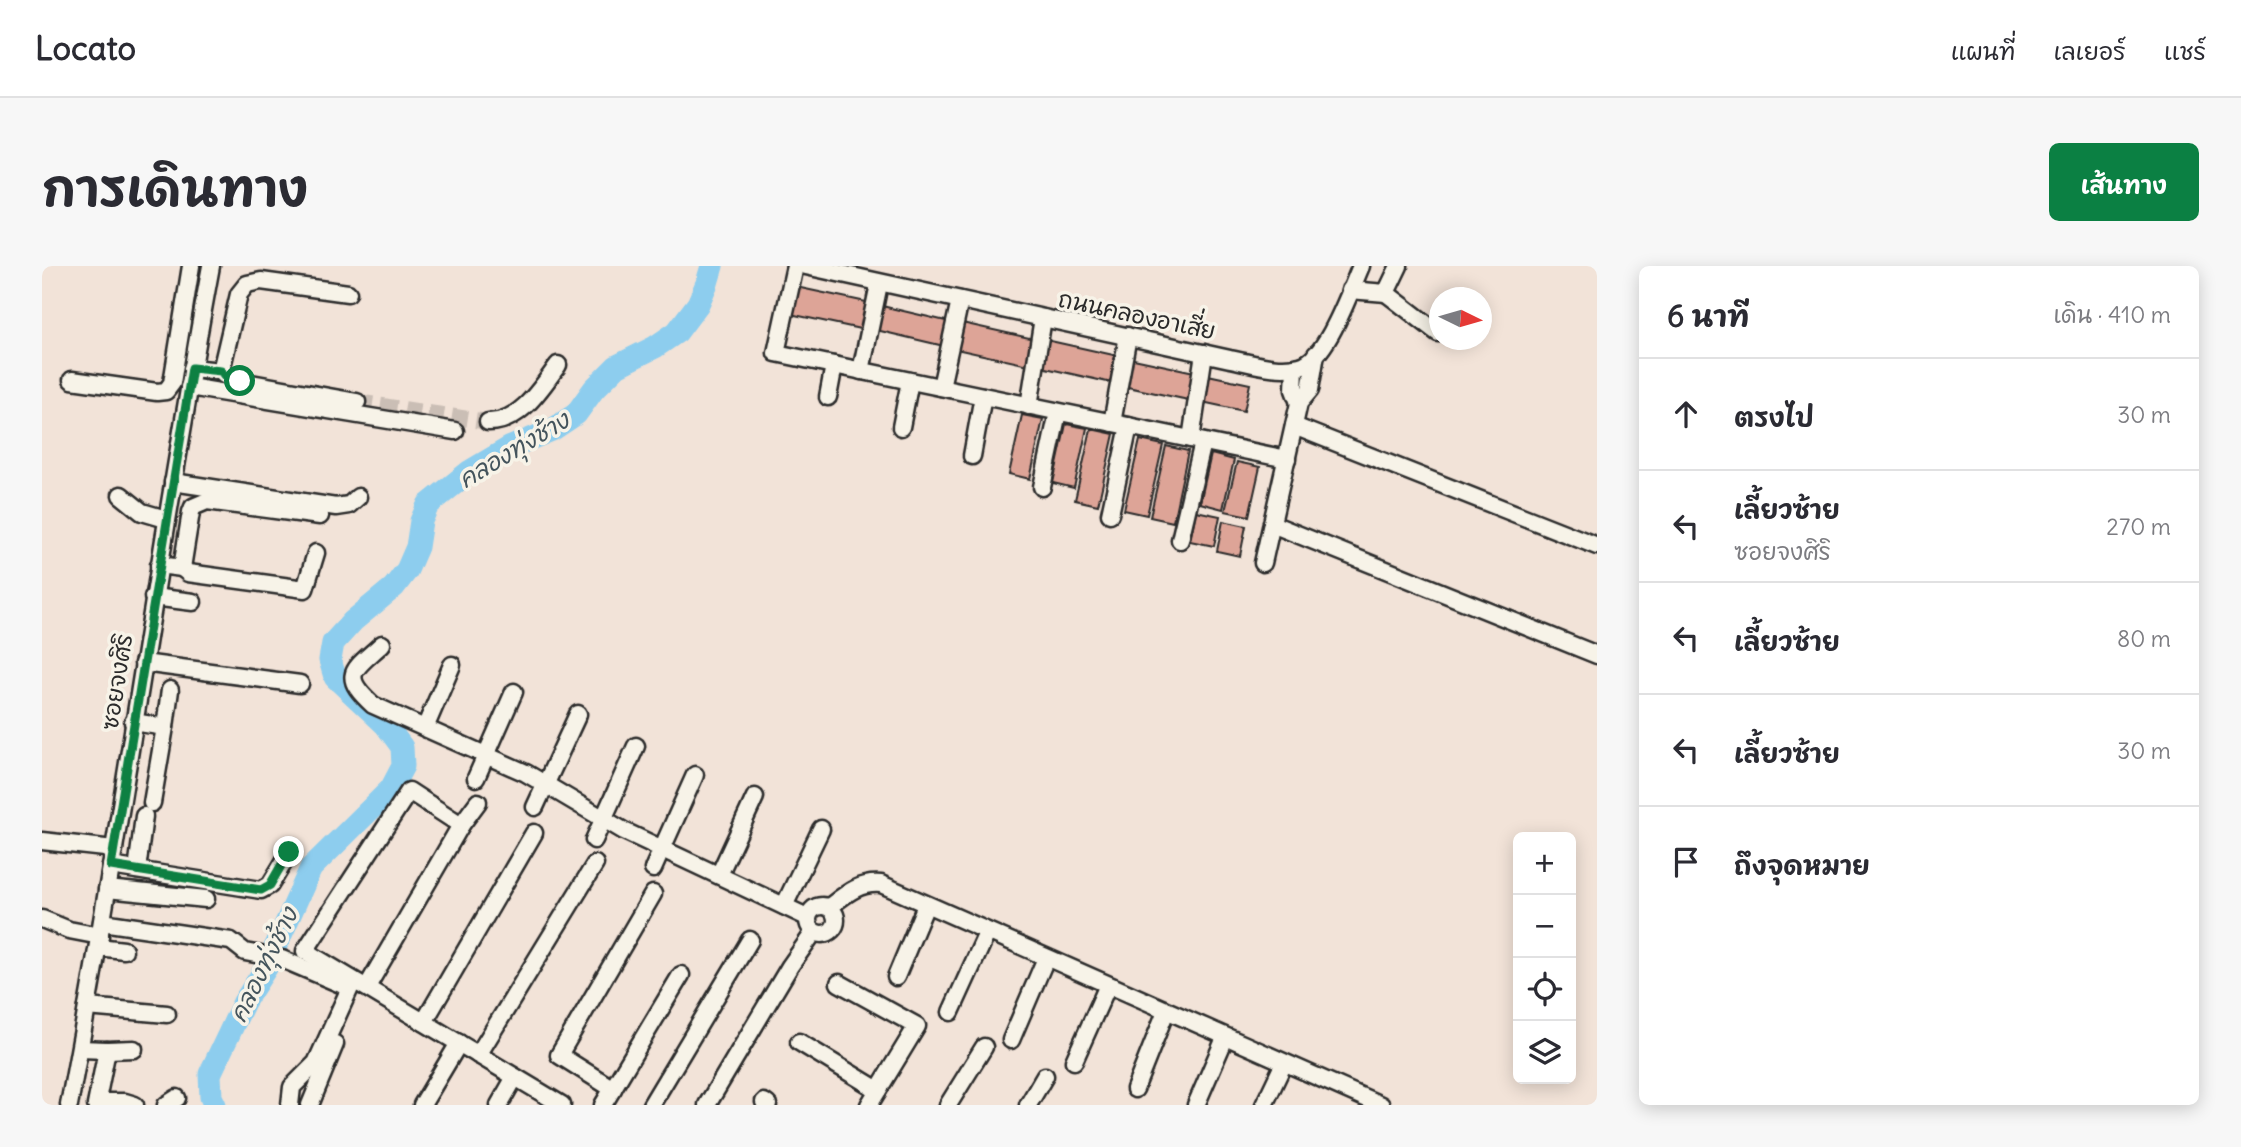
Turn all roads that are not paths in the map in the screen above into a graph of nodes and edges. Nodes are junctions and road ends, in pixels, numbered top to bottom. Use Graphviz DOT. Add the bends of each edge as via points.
graph roads {
  1 [pos="191,266"];
  2 [pos="211,266"];
  3 [pos="795,266"];
  4 [pos="806,266"];
  5 [pos="1362,266"];
  6 [pos="1399,266"];
  7 [pos="879,284"];
  8 [pos="1350,290"];
  9 [pos="348,293"];
  10 [pos="1386,293"];
  11 [pos="960,300"];
  12 [pos="1043,318"];
  13 [pos="1429,326"];
  14 [pos="1128,336"];
  15 [pos="1204,353"];
  16 [pos="1316,354"];
  17 [pos="558,365"];
  18 [pos="834,365"];
  19 [pos="1295,367"];
  20 [pos="192,368"];
  21 [pos="221,371"];
  22 [pos="861,371"];
  23 [pos="72,380"];
  24 [pos="910,381"];
  25 [pos="189,387"];
  26 [pos="941,387"];
  27 [pos="983,396"];
  28 [pos="828,397"];
  29 [pos="357,402"];
  30 [pos="1299,403"];
  31 [pos="1029,406"];
  32 [pos="1058,412"];
  33 [pos="488,422"];
  34 [pos="1112,423"];
  35 [pos="1129,426"];
  36 [pos="1294,426"];
  37 [pos="901,428"];
  38 [pos="455,431"];
  39 [pos="1197,441"];
  40 [pos="972,456"];
  41 [pos="1287,459"];
  42 [pos="173,482"];
  43 [pos="1042,487"];
  44 [pos="121,495"];
  45 [pos="358,497"];
  46 [pos="1110,514"];
  47 [pos="320,516"];
  48 [pos="166,519"];
  49 [pos="1272,524"];
  50 [pos="1180,540"];
  51 [pos="1597,546"];
  52 [pos="316,553"];
  53 [pos="1263,563"];
  54 [pos="159,565"];
  55 [pos="182,568"];
  56 [pos="153,597"];
  57 [pos="193,602"];
  58 [pos="382,644"];
  59 [pos="1597,655"];
  60 [pos="142,663"];
  61 [pos="452,664"];
  62 [pos="300,684"];
  63 [pos="170,690"];
  64 [pos="514,692"];
  65 [pos="578,714"];
  66 [pos="133,722"];
  67 [pos="165,727"];
  68 [pos="425,728"];
  69 [pos="636,746"];
  70 [pos="486,754"];
  71 [pos="695,775"];
  72 [pos="476,778"];
  73 [pos="545,784"];
  74 [pos="755,797"];
  75 [pos="478,802"];
  76 [pos="535,807"];
  77 [pos="603,819"];
  78 [pos="461,825"];
  79 [pos="821,830"];
  80 [pos="534,833"];
  81 [pos="594,840"];
  82 [pos="42,841"];
  83 [pos="114,849"];
  84 [pos="662,849"];
  85 [pos="289,852"];
  86 [pos="595,864"];
  87 [pos="111,866"];
  88 [pos="653,869"];
  89 [pos="137,870"];
  90 [pos="719,875"];
  91 [pos="107,889"];
  92 [pos="653,894"];
  93 [pos="206,899"];
  94 [pos="926,905"];
  95 [pos="784,906"];
  96 [pos="829,907"];
  97 [pos="807,917"];
  98 [pos="42,919"];
  99 [pos="814,932"];
  100 [pos="987,933"];
  101 [pos="100,935"];
  102 [pos="750,940"];
  103 [pos="124,950"];
  104 [pos="1046,958"];
  105 [pos="681,975"];
  106 [pos="895,977"];
  107 [pos="839,983"];
  108 [pos="1108,985"];
  109 [pos="364,986"];
  110 [pos="87,1007"];
  111 [pos="1166,1011"];
  112 [pos="951,1012"];
  113 [pos="167,1014"];
  114 [pos="424,1022"];
  115 [pos="1225,1038"];
  116 [pos="1011,1040"];
  117 [pos="799,1042"];
  118 [pos="459,1043"];
  119 [pos="984,1047"];
  120 [pos="79,1049"];
  121 [pos="134,1049"];
  122 [pos="107,1050"];
  123 [pos="478,1055"];
  124 [pos="1074,1061"];
  125 [pos="1284,1063"];
  126 [pos="1045,1076"];
  127 [pos="515,1077"];
  128 [pos="613,1089"];
  129 [pos="1347,1089"];
  130 [pos="878,1090"];
  131 [pos="1135,1090"];
  132 [pos="96,1104"];
  133 [pos="69,1105"];
  134 [pos="135,1105"];
  135 [pos="290,1105"];
  136 [pos="310,1105"];
  137 [pos="422,1105"];
  138 [pos="499,1105"];
  139 [pos="562,1105"];
  140 [pos="603,1105"];
  141 [pos="650,1105"];
  142 [pos="707,1105"];
  143 [pos="869,1105"];
  144 [pos="948,1105"];
  145 [pos="1028,1105"];
  146 [pos="1196,1105"];
  147 [pos="1264,1105"];
  148 [pos="1340,1105"];
  149 [pos="1381,1105"];
  1 -- 23 [label="street" via="172,383 166,391"];
  2 -- 20 [label="street, ซอยจงศิริ"];
  3 -- 18 [label="street" via="776,353"];
  4 -- 7 [label="street, ถนนคลองอาเสี่ย"];
  5 -- 8 [label="street"];
  6 -- 10 [label="street"];
  7 -- 11 [label="street, ถนนคลองอาเสี่ย"];
  7 -- 22 [label="street"];
  8 -- 10 [label="street"];
  8 -- 16 [label="street"];
  9 -- 21 [label="street" via="261,281 247,284 239,294"];
  10 -- 13 [label="street"];
  11 -- 12 [label="street, ถนนคลองอาเสี่ย"];
  11 -- 26 [label="street"];
  12 -- 14 [label="street, ถนนคลองอาเสี่ย"];
  12 -- 31 [label="street"];
  14 -- 15 [label="street, ถนนคลองอาเสี่ย"];
  14 -- 34 [label="street"];
  15 -- 19 [label="street, ถนนคลองอาเสี่ย" via="1271,367"];
  15 -- 39 [label="street"];
  16 -- 19 [label="street"];
  16 -- 30 [label="street" via="1310,390"];
  17 -- 33 [label="street" via="529,403 509,418"];
  18 -- 22 [label="street"];
  18 -- 28 [label="street"];
  19 -- 30 [label="street" via="1294,390"];
  20 -- 21 [label="street"];
  20 -- 25 [label="street, ซอยจงศิริ"];
  21 -- 29 [label="street" via="240,381"];
  22 -- 24 [label="street"];
  24 -- 26 [label="street"];
  24 -- 37 [label="street"];
  25 -- 38 [label="street"];
  25 -- 42 [label="street, ซอยจงศิริ"];
  26 -- 27 [label="street"];
  27 -- 31 [label="street"];
  27 -- 40 [label="street"];
  30 -- 36 [label="street"];
  31 -- 32 [label="street"];
  32 -- 34 [label="street"];
  32 -- 43 [label="street"];
  34 -- 35 [label="street"];
  35 -- 39 [label="street"];
  35 -- 46 [label="street"];
  36 -- 41 [label="street"];
  36 -- 51 [label="street"];
  39 -- 41 [label="street"];
  39 -- 50 [label="street"];
  41 -- 49 [label="street"];
  42 -- 45 [label="street" via="336,507 349,505"];
  42 -- 48 [label="street, ซอยจงศิริ"];
  44 -- 48 [label="street" via="142,512"];
  47 -- 55 [label="street" via="212,500 200,503 191,512"];
  48 -- 54 [label="street, ซอยจงศิริ"];
  49 -- 53 [label="street"];
  49 -- 59 [label="street"];
  52 -- 55 [label="street" via="305,589"];
  54 -- 55 [label="street"];
  54 -- 56 [label="street, ซอยจงศิริ"];
  56 -- 57 [label="street"];
  56 -- 60 [label="street, ซอยจงศิริ"];
  58 -- 68 [label="street" via="354,672 354,685 373,705"];
  60 -- 62 [label="street"];
  60 -- 66 [label="street, ซอยจงศิริ"];
  61 -- 68 [label="street"];
  63 -- 67 [label="street"];
  64 -- 70 [label="street"];
  65 -- 73 [label="street"];
  66 -- 67 [label="street"];
  66 -- 83 [label="street, ซอยจงศิริ"];
  67 -- 89 [label="street"];
  68 -- 70 [label="street"];
  69 -- 77 [label="street"];
  70 -- 72 [label="street"];
  70 -- 73 [label="street"];
  71 -- 84 [label="street"];
  73 -- 76 [label="street"];
  73 -- 77 [label="street"];
  74 -- 90 [label="street"];
  75 -- 78 [label="street"];
  77 -- 81 [label="street"];
  77 -- 84 [label="street"];
  78 -- 109 [label="street"];
  78 -- 109 [label="street" via="409,791 306,951"];
  79 -- 95 [label="street"];
  80 -- 114 [label="street"];
  82 -- 83 [label="street"];
  83 -- 87 [label="street, ซอยจงศิริ"];
  84 -- 88 [label="street"];
  84 -- 90 [label="street"];
  85 -- 89 [label="street" via="270,885 261,890"];
  86 -- 123 [label="street"];
  87 -- 89 [label="street"];
  87 -- 91 [label="street, ซอยจงศิริ"];
  90 -- 95 [label="street"];
  91 -- 93 [label="street"];
  91 -- 101 [label="street, ซอยจงศิริ"];
  92 -- 128 [label="street" via="559,1055"];
  94 -- 96 [label="street" via="881,884 867,883"];
  94 -- 100 [label="street"];
  94 -- 106 [label="street"];
  95 -- 97 [label="street"];
  96 -- 97 [label="street" via="814,907"];
  96 -- 99 [label="street" via="836,915 833,929"];
  97 -- 99 [label="street"];
  98 -- 101 [label="street"];
  99 -- 142 [label="street"];
  100 -- 104 [label="street"];
  100 -- 112 [label="street"];
  101 -- 103 [label="street"];
  101 -- 110 [label="street, ซอยจงศิริ"];
  101 -- 135 [label="street" via="231,941 245,952 282,959 350,988 316,1063 292,1087"];
  102 -- 141 [label="street"];
  104 -- 108 [label="street"];
  104 -- 116 [label="street"];
  105 -- 128 [label="street"];
  107 -- 130 [label="street" via="917,1026"];
  108 -- 111 [label="street"];
  108 -- 124 [label="street"];
  109 -- 114 [label="street"];
  109 -- 136 [label="street"];
  110 -- 113 [label="street"];
  110 -- 120 [label="street, ซอยจงศิริ"];
  111 -- 115 [label="street"];
  111 -- 131 [label="street"];
  114 -- 118 [label="street"];
  115 -- 125 [label="street"];
  115 -- 146 [label="street"];
  117 -- 130 [label="street"];
  118 -- 123 [label="street"];
  118 -- 137 [label="street"];
  119 -- 144 [label="street"];
  120 -- 122 [label="street"];
  120 -- 133 [label="street, ซอยจงศิริ"];
  121 -- 122 [label="street"];
  122 -- 132 [label="street"];
  123 -- 127 [label="street"];
  125 -- 129 [label="street"];
  125 -- 147 [label="street"];
  126 -- 145 [label="street"];
  127 -- 138 [label="street"];
  127 -- 139 [label="street"];
  128 -- 140 [label="street"];
  129 -- 148 [label="street"];
  129 -- 149 [label="street"];
  130 -- 143 [label="street"];
  132 -- 134 [label="street"];
}
